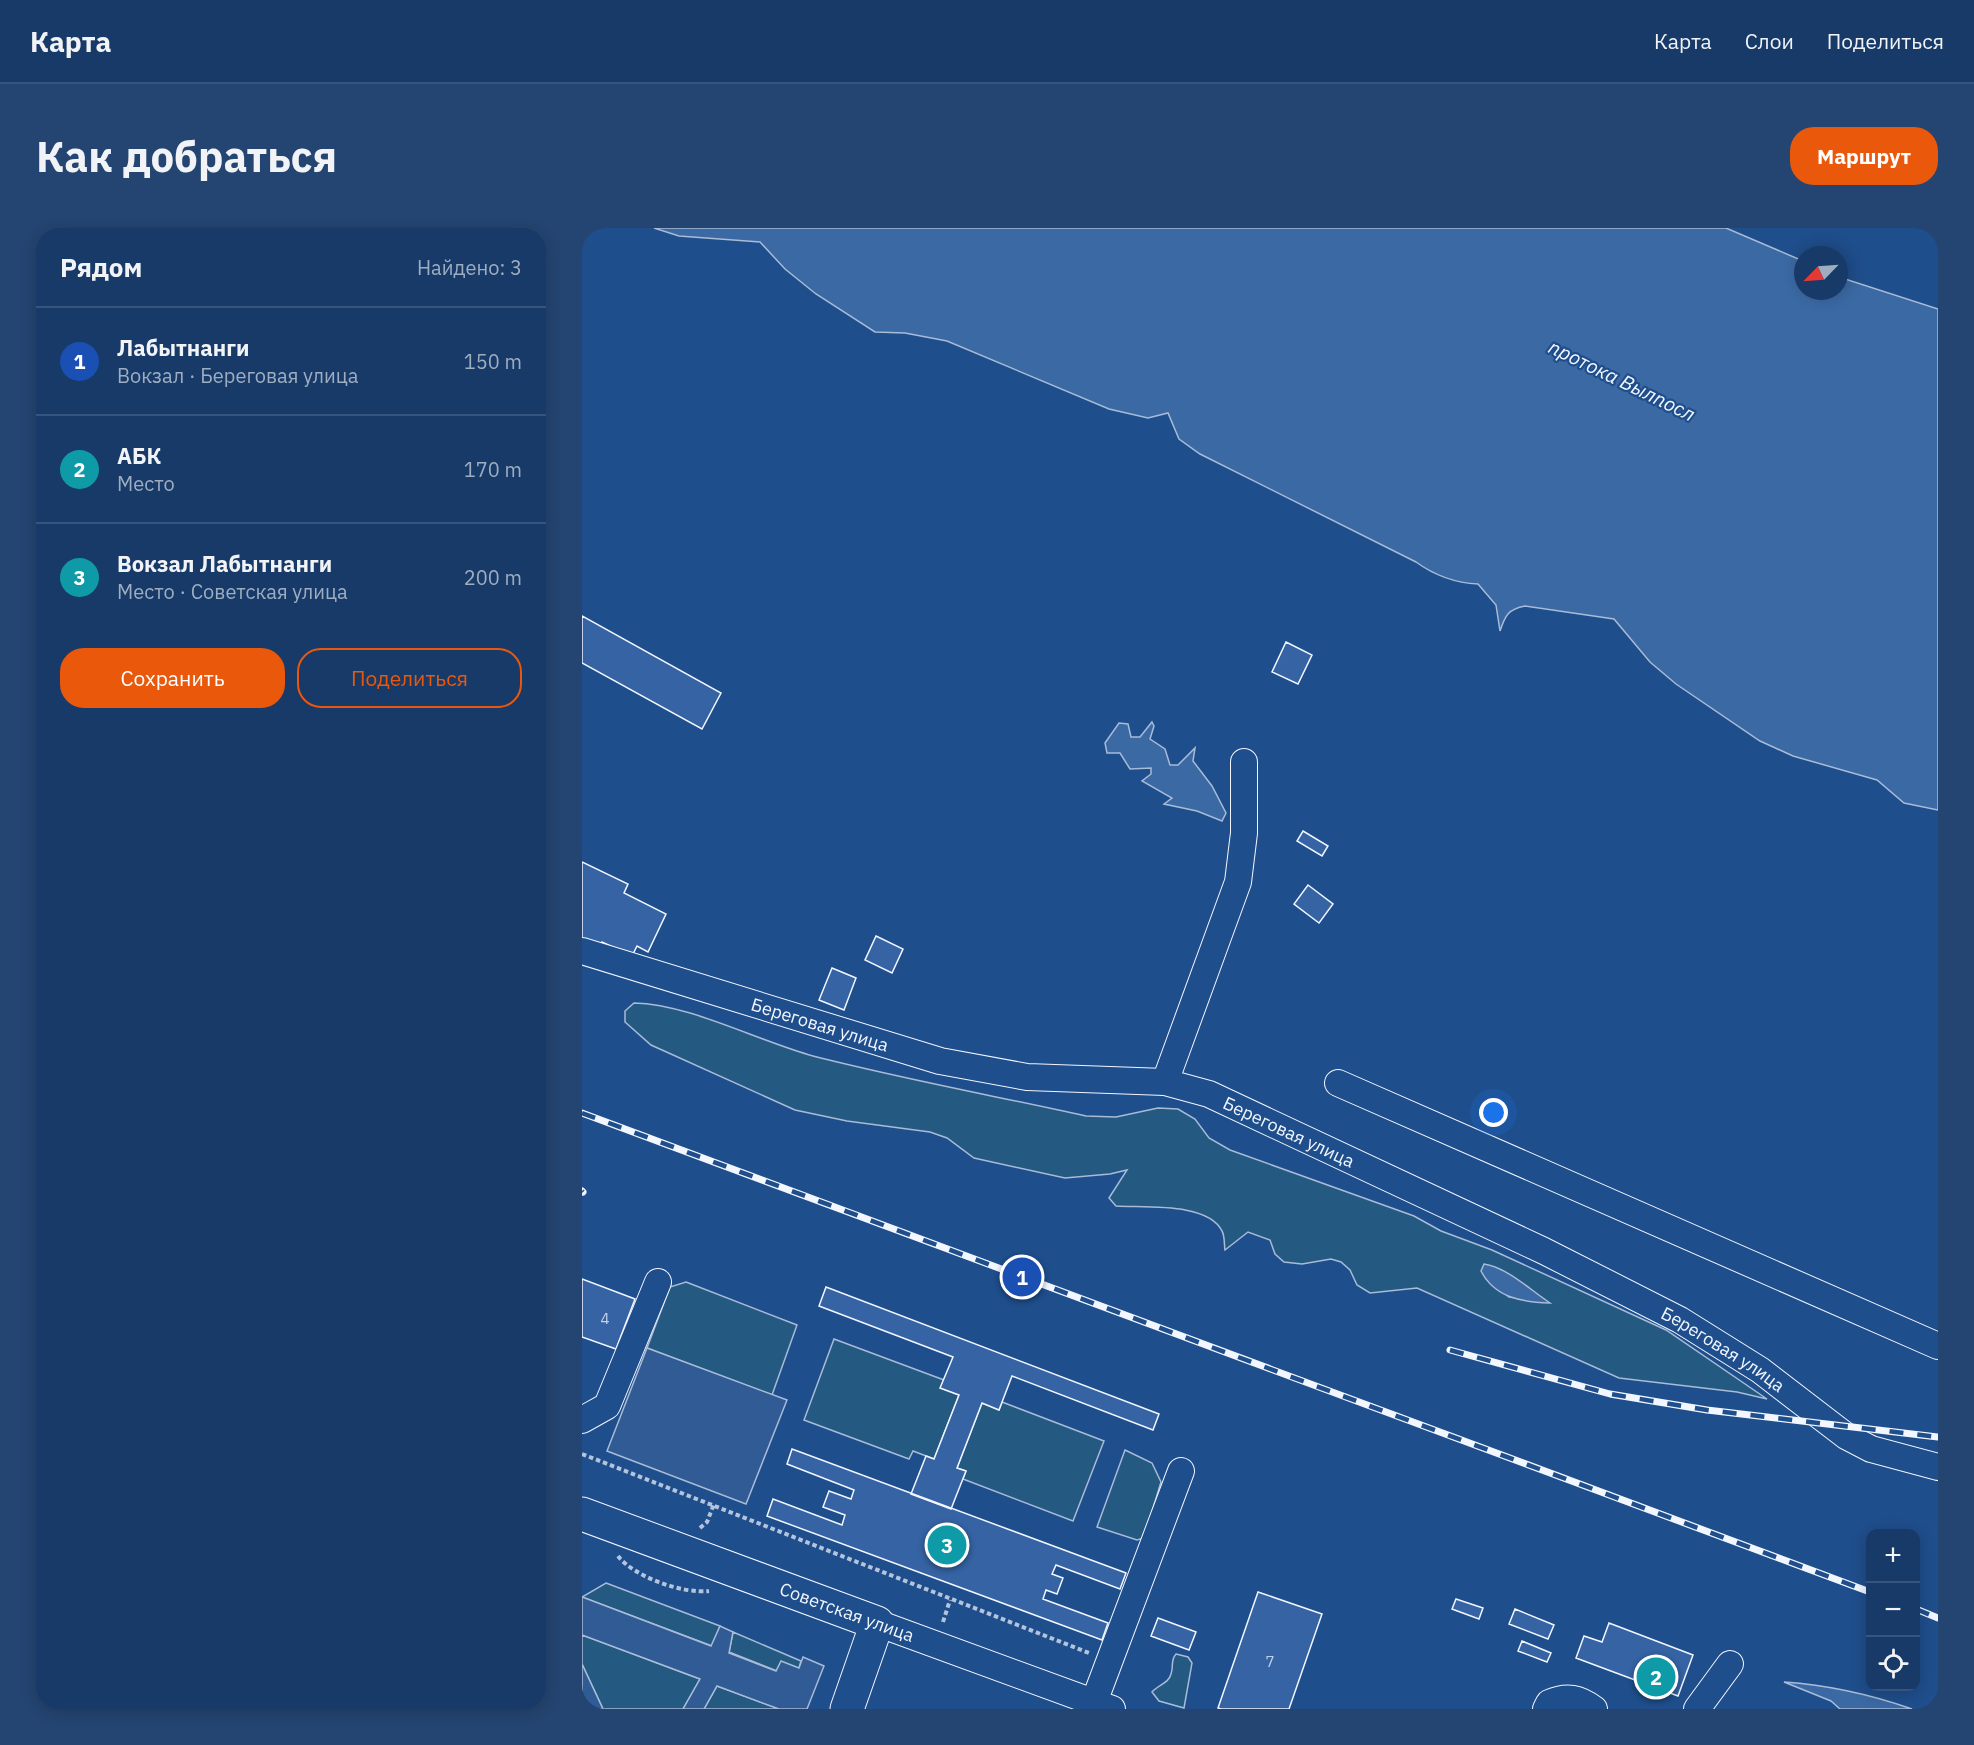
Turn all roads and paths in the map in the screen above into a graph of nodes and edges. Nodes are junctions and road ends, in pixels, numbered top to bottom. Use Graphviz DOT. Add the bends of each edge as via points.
graph roads {
  1 [pos="1244,762"];
  2 [pos="582,951"];
  3 [pos="1165,1082"];
  4 [pos="1338,1083"];
  5 [pos="658,1282"];
  6 [pos="1938,1346"];
  7 [pos="582,1419"];
  8 [pos="582,1454"];
  9 [pos="1938,1467"];
  10 [pos="1181,1471"];
  11 [pos="582,1514"];
  12 [pos="877,1623"];
  13 [pos="1109,1661"];
  14 [pos="1730,1664"];
  15 [pos="1103,1706"];
  16 [pos="847,1709"];
  17 [pos="1546,1709"];
  18 [pos="1594,1709"];
  19 [pos="1697,1709"];
  1 -- 3 [label="street" via="1244,832 1238,882"];
  2 -- 3 [label="street, Береговая улица" via="622,975 991,1072 1060,1080"];
  3 -- 9 [label="street, Береговая улица" via="1209,1094 1246,1110 1584,1270 1711,1338 1846,1436 1871,1449"];
  4 -- 6 [label="street"];
  5 -- 7 [label="street" via="607,1406"];
  8 -- 13 [label="path"];
  10 -- 13 [label="street"];
  11 -- 12 [label="main road, Советская улица"];
  12 -- 15 [label="street, Советская улица"];
  12 -- 16 [label="main road"];
  13 -- 15 [label="street"];
  14 -- 19 [label="street"];
  17 -- 18 [label="street" via="1550,1703 1569,1697"];
}
